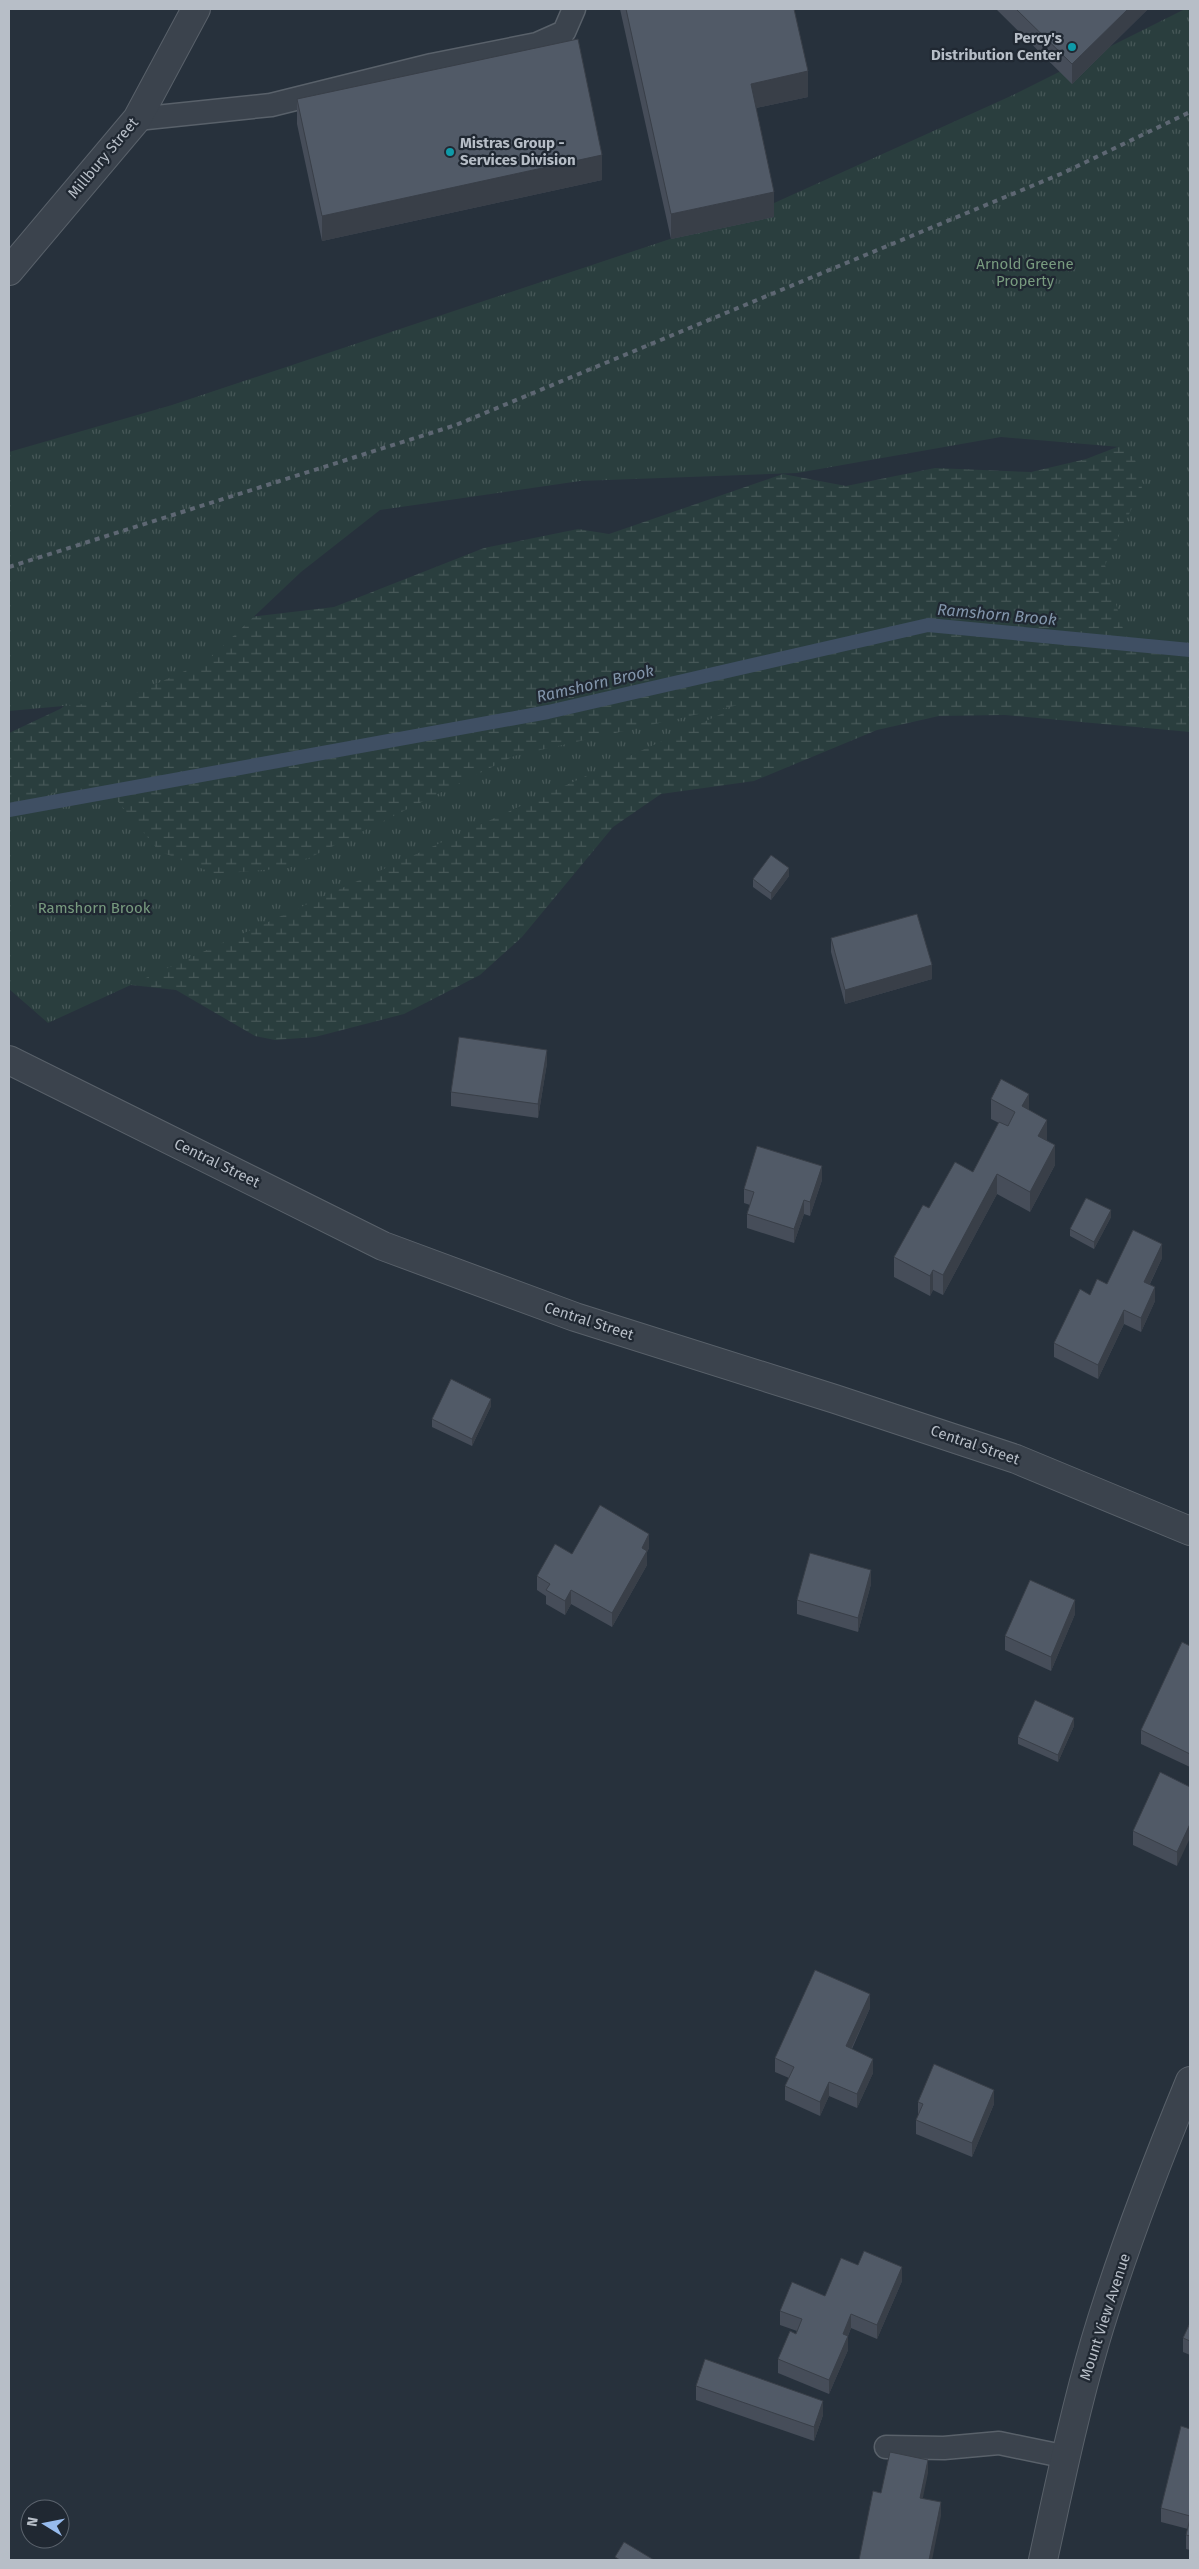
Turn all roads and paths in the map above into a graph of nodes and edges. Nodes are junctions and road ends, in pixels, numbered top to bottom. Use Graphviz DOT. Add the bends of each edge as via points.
graph roads {
  1 [pos="196,9"];
  2 [pos="574,9"];
  3 [pos="137,119"];
  4 [pos="9,271"];
  5 [pos="9,1060"];
  6 [pos="1190,1531"];
  7 [pos="1190,2081"];
  8 [pos="886,2448"];
  9 [pos="1067,2457"];
  10 [pos="1043,2560"];
  1 -- 3 [label="street, Millbury Street"];
  2 -- 3 [label="lane" via="564,32 537,44 432,65 270,105"];
  3 -- 4 [label="street, Millbury Street"];
  5 -- 6 [label="street, Central Street" via="383,1246 575,1318 835,1398 1016,1459"];
  7 -- 9 [label="street, Mount View Avenue" via="1112,2290 1078,2404"];
  8 -- 9 [label="lane" via="944,2448 999,2443"];
  9 -- 10 [label="street, Mount View Avenue"];
}
